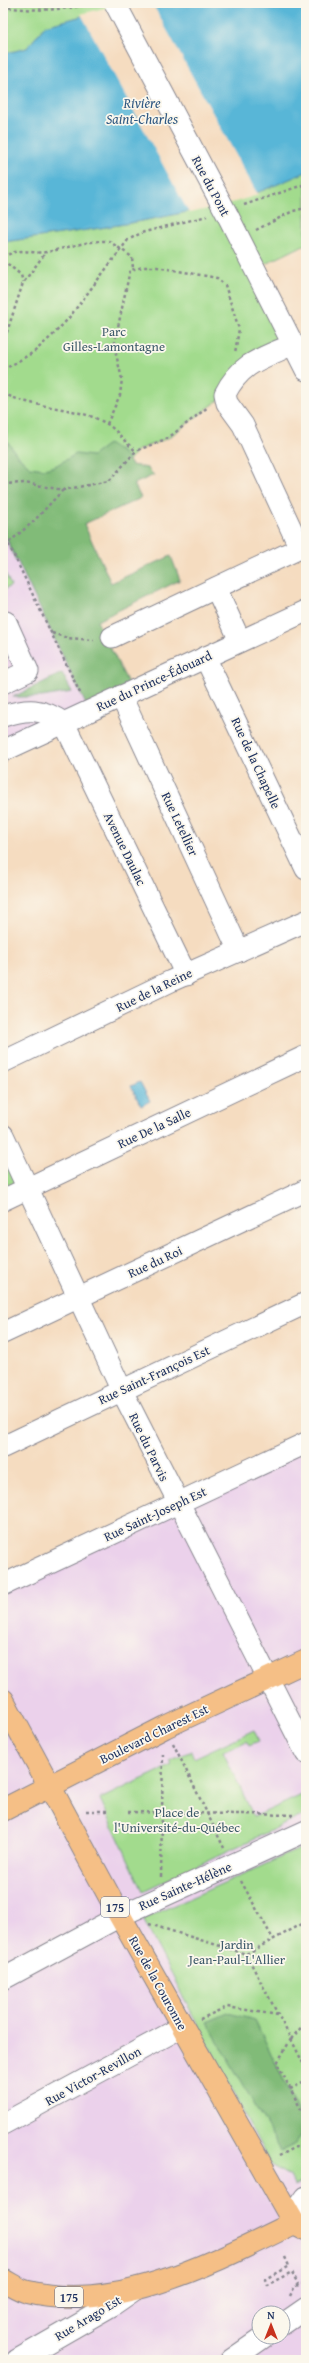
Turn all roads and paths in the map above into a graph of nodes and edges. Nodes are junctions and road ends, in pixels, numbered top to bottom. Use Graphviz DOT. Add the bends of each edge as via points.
graph roads {
  1 [pos="94,3"];
  2 [pos="115,3"];
  3 [pos="3,7"];
  4 [pos="306,208"];
  5 [pos="240,240"];
  6 [pos="121,247"];
  7 [pos="46,252"];
  8 [pos="3,259"];
  9 [pos="133,269"];
  10 [pos="23,283"];
  11 [pos="3,344"];
  12 [pos="294,344"];
  13 [pos="234,356"];
  14 [pos="3,370"];
  15 [pos="306,370"];
  16 [pos="3,393"];
  17 [pos="225,394"];
  18 [pos="107,424"];
  19 [pos="136,451"];
  20 [pos="3,484"];
  21 [pos="63,490"];
  22 [pos="303,547"];
  23 [pos="216,588"];
  24 [pos="306,611"];
  25 [pos="3,623"];
  26 [pos="51,633"];
  27 [pos="105,638"];
  28 [pos="240,641"];
  29 [pos="205,657"];
  30 [pos="3,683"];
  31 [pos="121,696"];
  32 [pos="89,711"];
  33 [pos="3,716"];
  34 [pos="64,723"];
  35 [pos="3,751"];
  36 [pos="306,869"];
  37 [pos="306,921"];
  38 [pos="239,952"];
  39 [pos="186,975"];
  40 [pos="306,1056"];
  41 [pos="3,1062"];
  42 [pos="3,1135"];
  43 [pos="28,1188"];
  44 [pos="306,1190"];
  45 [pos="3,1200"];
  46 [pos="79,1298"];
  47 [pos="306,1303"];
  48 [pos="3,1333"];
  49 [pos="122,1391"];
  50 [pos="306,1443"];
  51 [pos="3,1448"];
  52 [pos="178,1504"];
  53 [pos="3,1585"];
  54 [pos="306,1661"];
  55 [pos="267,1679"];
  56 [pos="3,1700"];
  57 [pos="165,1727"];
  58 [pos="306,1754"];
  59 [pos="51,1785"];
  60 [pos="3,1810"];
  61 [pos="128,1812"];
  62 [pos="160,1812"];
  63 [pos="207,1813"];
  64 [pos="302,1823"];
  65 [pos="232,1865"];
  66 [pos="161,1897"];
  67 [pos="120,1916"];
  68 [pos="306,1917"];
  69 [pos="303,1923"];
  70 [pos="306,1929"];
  71 [pos="274,1939"];
  72 [pos="246,1954"];
  73 [pos="3,1979"];
  74 [pos="278,2015"];
  75 [pos="306,2022"];
  76 [pos="182,2027"];
  77 [pos="291,2039"];
  78 [pos="306,2069"];
  79 [pos="303,2083"];
  80 [pos="290,2089"];
  81 [pos="306,2119"];
  82 [pos="3,2124"];
  83 [pos="306,2140"];
  84 [pos="305,2148"];
  85 [pos="275,2158"];
  86 [pos="306,2197"];
  87 [pos="300,2226"];
  88 [pos="285,2257"];
  89 [pos="3,2280"];
  90 [pos="298,2284"];
  91 [pos="138,2287"];
  92 [pos="306,2308"];
  93 [pos="291,2318"];
  94 [pos="253,2345"];
  95 [pos="17,2360"];
  96 [pos="231,2360"];
  1 -- 3 [label="path" via="75,8"];
  2 -- 5 [label="street, Rue du Pont, bridge"];
  4 -- 5 [label="path" via="293,211 266,224"];
  5 -- 12 [label="street, Rue du Pont"];
  6 -- 7 [label="path" via="102,240"];
  6 -- 9 [label="path" via="132,257"];
  6 -- 14 [label="path" via="103,274 53,335 34,352"];
  7 -- 8 [label="path" via="23,250 12,252"];
  7 -- 10 [label="path"];
  8 -- 10 [label="path" via="21,274"];
  9 -- 13 [label="path" via="158,267 217,278 225,285 239,330"];
  9 -- 18 [label="path" via="127,276 114,346 122,379 120,395"];
  10 -- 11 [label="path"];
  12 -- 15 [label="street, Rue du Pont"];
  12 -- 17 [label="street" via="243,368 232,379"];
  16 -- 18 [label="path" via="15,400 77,413"];
  17 -- 19 [label="path" via="168,438"];
  17 -- 22 [label="street" via="227,403 243,425"];
  18 -- 19 [label="path"];
  19 -- 21 [label="path" via="109,482"];
  20 -- 21 [label="path" via="25,483"];
  21 -- 26 [label="path" via="33,522 8,543"];
  22 -- 23 [label="street"];
  23 -- 27 [label="street"];
  23 -- 28 [label="street"];
  24 -- 28 [label="street, Rue du Prince-Édouard"];
  25 -- 30 [label="street" via="6,622 28,671"];
  26 -- 27 [label="path" via="67,638"];
  26 -- 32 [label="path"];
  28 -- 29 [label="street, Rue du Prince-Édouard"];
  29 -- 31 [label="street, Rue du Prince-Édouard"];
  29 -- 36 [label="street, Rue de la Chapelle"];
  31 -- 32 [label="street, Rue du Prince-Édouard"];
  31 -- 38 [label="street, Rue Letellier"];
  32 -- 34 [label="street, Rue du Prince-Édouard"];
  33 -- 34 [label="street" via="34,710 50,714"];
  34 -- 35 [label="street, Rue du Prince-Édouard"];
  34 -- 39 [label="street, Avenue Daulac"];
  37 -- 38 [label="street, Rue de la Reine"];
  38 -- 39 [label="street, Rue de la Reine"];
  39 -- 41 [label="street, Rue de la Reine"];
  40 -- 43 [label="street, Rue De la Salle"];
  42 -- 43 [label="street, Rue du Parvis"];
  43 -- 45 [label="street, Rue De la Salle"];
  43 -- 46 [label="street, Rue du Parvis"];
  44 -- 46 [label="street, Rue du Roi"];
  46 -- 48 [label="street, Rue du Roi"];
  46 -- 49 [label="street, Rue du Parvis"];
  47 -- 49 [label="street, Rue Saint-François Est"];
  49 -- 51 [label="street, Rue Saint-François Est"];
  49 -- 52 [label="street, Rue du Parvis"];
  50 -- 52 [label="street, Rue Saint-Joseph Est"];
  52 -- 53 [label="street, Rue Saint-Joseph Est"];
  52 -- 55 [label="street, Rue du Parvis"];
  54 -- 55 [label="main road, Boulevard Charest Est"];
  55 -- 57 [label="main road, Boulevard Charest Est"];
  55 -- 58 [label="street, Rue du Parvis"];
  56 -- 59 [label="main road, Rue de la Couronne / 175"];
  57 -- 59 [label="main road, Boulevard Charest Est"];
  57 -- 62 [label="path"];
  57 -- 63 [label="path"];
  59 -- 60 [label="main road, Boulevard Charest Est"];
  59 -- 67 [label="main road, Rue de la Couronne / 175"];
  61 -- 62 [label="path"];
  62 -- 63 [label="path"];
  62 -- 66 [label="path"];
  63 -- 64 [label="path"];
  63 -- 65 [label="path"];
  64 -- 65 [label="street, Rue Sainte-Hélène"];
  65 -- 66 [label="street, Rue Sainte-Hélène"];
  65 -- 71 [label="path"];
  66 -- 67 [label="street, Rue Sainte-Hélène"];
  67 -- 72 [label="path"];
  67 -- 73 [label="street, Rue Sainte-Hélène"];
  67 -- 76 [label="main road, Rue de la Couronne / 175"];
  68 -- 69 [label="path"];
  69 -- 70 [label="path"];
  69 -- 71 [label="path"];
  71 -- 72 [label="path"];
  72 -- 74 [label="path"];
  74 -- 76 [label="path" via="227,2007"];
  74 -- 77 [label="path"];
  75 -- 77 [label="path"];
  76 -- 82 [label="street, Rue Victor-Revillon"];
  76 -- 87 [label="main road, Rue de la Couronne / 175"];
  77 -- 78 [label="path"];
  77 -- 80 [label="path" via="276,2063"];
  79 -- 80 [label="path"];
  80 -- 81 [label="path"];
  83 -- 84 [label="path"];
  84 -- 85 [label="path" via="296,2147"];
  86 -- 87 [label="street" via="299,2207"];
  87 -- 91 [label="main road, 175" via="187,2273"];
  88 -- 90 [label="path" via="289,2266 264,2279 267,2285 292,2272"];
  89 -- 91 [label="main road, 175" via="26,2292 65,2297"];
  91 -- 95 [label="street, Rue Arago Est" via="111,2306"];
  92 -- 93 [label="street"];
  94 -- 96 [label="street"];
}
